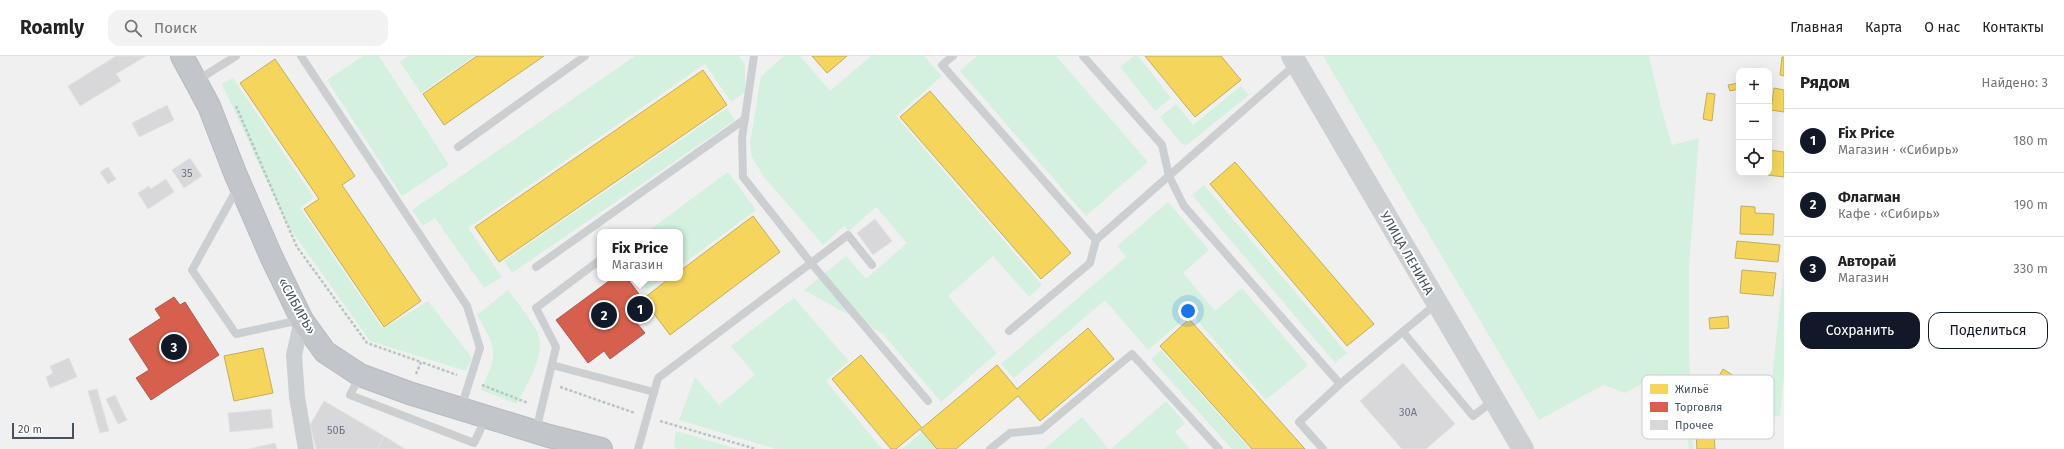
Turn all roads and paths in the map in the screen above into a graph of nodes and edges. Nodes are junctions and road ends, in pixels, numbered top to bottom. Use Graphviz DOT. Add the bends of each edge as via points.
graph roads {
  1 [pos="182,56"];
  2 [pos="236,56"];
  3 [pos="301,56"];
  4 [pos="586,56"];
  5 [pos="754,56"];
  6 [pos="953,56"];
  7 [pos="1083,56"];
  8 [pos="1294,60"];
  9 [pos="195,82"];
  10 [pos="236,106"];
  11 [pos="745,119"];
  12 [pos="458,147"];
  13 [pos="1169,176"];
  14 [pos="240,184"];
  15 [pos="1096,240"];
  16 [pos="597,262"];
  17 [pos="811,263"];
  18 [pos="872,265"];
  19 [pos="536,267"];
  20 [pos="1436,304"];
  21 [pos="302,320"];
  22 [pos="1009,332"];
  23 [pos="1403,332"];
  24 [pos="422,362"];
  25 [pos="552,366"];
  26 [pos="360,375"];
  27 [pos="1340,384"];
  28 [pos="654,392"];
  29 [pos="1494,400"];
  30 [pos="928,401"];
  31 [pos="460,410"];
  32 [pos="486,418"];
  33 [pos="536,432"];
  34 [pos="306,449"];
  35 [pos="601,449"];
  36 [pos="638,449"];
  37 [pos="990,449"];
  38 [pos="1219,449"];
  39 [pos="1323,449"];
  40 [pos="1523,449"];
  1 -- 9 [label="highway, «СИБИРЬ»"];
  2 -- 9 [label="lane"];
  3 -- 31 [label="lane" via="467,306 480,348"];
  4 -- 12 [label="lane"];
  5 -- 11 [label="lane"];
  6 -- 15 [label="lane" via="942,65"];
  7 -- 13 [label="lane" via="1162,146"];
  8 -- 13 [label="lane"];
  8 -- 20 [label="main road, УЛИЦА ЛЕНИНА"];
  9 -- 14 [label="highway, «СИБИРЬ»" via="209,106"];
  10 -- 24 [label="path" via="297,247 367,343"];
  11 -- 17 [label="lane" via="742,138 743,177"];
  11 -- 19 [label="lane"];
  13 -- 15 [label="lane"];
  13 -- 27 [label="lane" via="1184,206"];
  14 -- 21 [label="highway, «СИБИРЬ»"];
  14 -- 21 [label="lane" via="192,270 236,334"];
  15 -- 22 [label="lane" via="1090,263"];
  16 -- 25 [label="lane" via="536,308 556,347"];
  17 -- 18 [label="lane" via="848,235"];
  17 -- 28 [label="lane" via="658,378"];
  17 -- 30 [label="lane"];
  20 -- 23 [label="lane"];
  20 -- 29 [label="main road, УЛИЦА ЛЕНИНА"];
  21 -- 26 [label="highway, «СИБИРЬ»" via="325,352"];
  21 -- 34 [label="street" via="294,355 297,397"];
  23 -- 27 [label="lane"];
  23 -- 29 [label="lane" via="1473,416"];
  25 -- 28 [label="lane"];
  25 -- 33 [label="lane"];
  26 -- 31 [label="highway, «СИБИРЬ»"];
  26 -- 32 [label="lane" via="350,395 474,443"];
  27 -- 39 [label="lane" via="1299,422"];
  28 -- 36 [label="lane"];
  29 -- 40 [label="main road, УЛИЦА ЛЕНИНА"];
  31 -- 32 [label="highway, «СИБИРЬ»"];
  32 -- 33 [label="highway, «СИБИРЬ»"];
  33 -- 35 [label="highway, «СИБИРЬ»"];
  37 -- 38 [label="lane" via="1010,433 1041,430 1132,354"];
}
